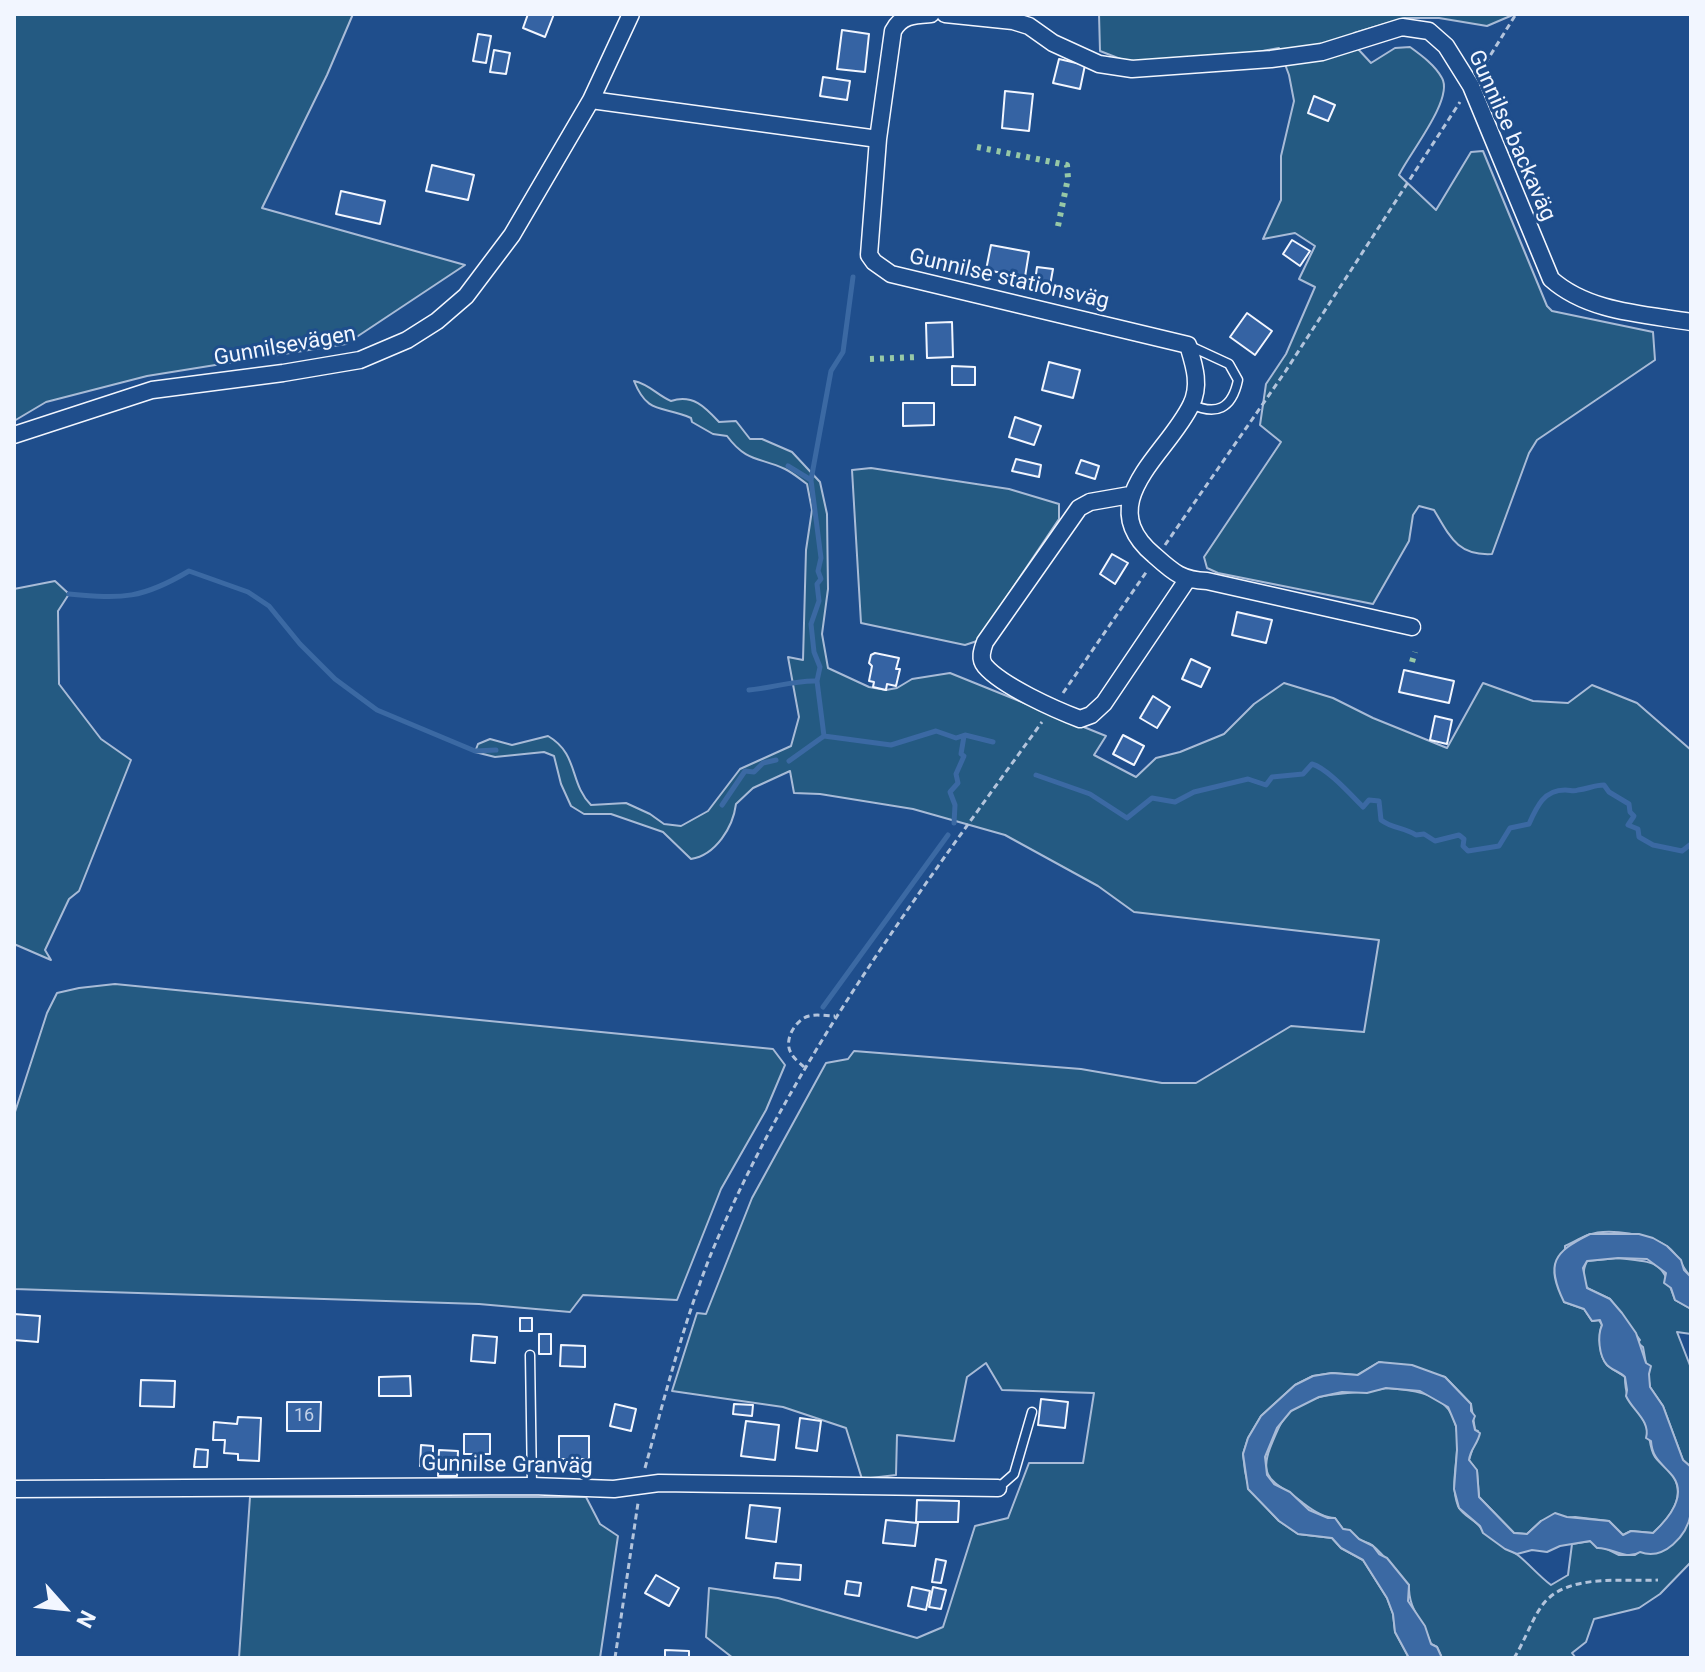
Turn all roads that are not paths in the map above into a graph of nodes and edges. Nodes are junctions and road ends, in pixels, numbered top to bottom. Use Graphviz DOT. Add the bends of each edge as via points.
graph roads {
  1 [pos="631,14"];
  2 [pos="931,14"];
  3 [pos="945,14"];
  4 [pos="898,18"];
  5 [pos="591,100"];
  6 [pos="878,139"];
  7 [pos="1691,322"];
  8 [pos="1188,345"];
  9 [pos="1191,404"];
  10 [pos="14,435"];
  11 [pos="1130,495"];
  12 [pos="1187,580"];
  13 [pos="1412,627"];
  14 [pos="530,1355"];
  15 [pos="1032,1412"];
  16 [pos="532,1486"];
  17 [pos="998,1488"];
  18 [pos="14,1489"];
  1 -- 5 [label="street, Gunnilsevägen"];
  2 -- 4 [label="street"];
  3 -- 7 [label="street, Gunnilse backaväg" via="1013,21 1076,54 1132,69 1284,58 1402,27 1429,31 1446,46 1471,86 1551,279 1578,299"];
  4 -- 6 [label="street"];
  5 -- 6 [label="street"];
  5 -- 10 [label="street, Gunnilsevägen" via="498,258 466,296 407,340 360,360 152,390"];
  6 -- 8 [label="street, Gunnilse stationsväg" via="869,255 882,269"];
  8 -- 9 [label="street" via="1197,379"];
  8 -- 9 [label="lane" via="1222,359 1238,380 1231,399 1216,411"];
  9 -- 11 [label="street"];
  11 -- 12 [label="street" via="1133,531"];
  11 -- 12 [label="street" via="1079,508 982,650 984,666 1053,708 1080,719 1091,715 1118,684"];
  12 -- 13 [label="street"];
  14 -- 16 [label="lane"];
  15 -- 17 [label="lane" via="1014,1474"];
  16 -- 17 [label="street, Gunnilse Granväg"];
  16 -- 18 [label="street, Gunnilse Granväg"];
}
